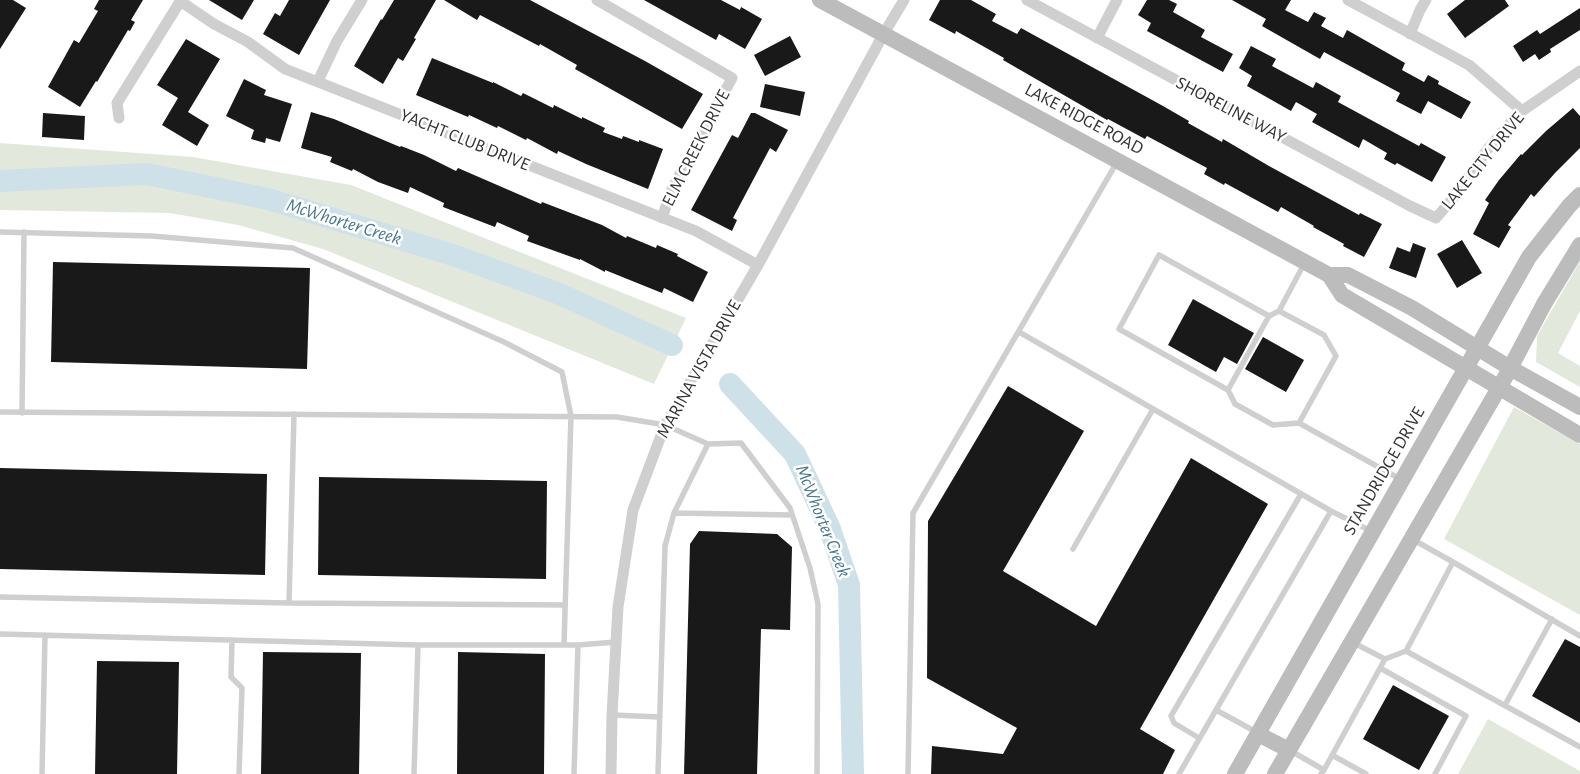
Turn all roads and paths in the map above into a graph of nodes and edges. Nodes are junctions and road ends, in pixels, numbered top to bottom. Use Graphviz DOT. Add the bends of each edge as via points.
graph roads {
  1 [pos="362,0"];
  2 [pos="597,0"];
  3 [pos="820,0"];
  4 [pos="904,0"];
  5 [pos="1027,0"];
  6 [pos="1116,0"];
  7 [pos="1348,0"];
  8 [pos="1426,0"];
  9 [pos="180,1"];
  10 [pos="1410,34"];
  11 [pos="883,35"];
  12 [pos="1096,38"];
  13 [pos="1580,71"];
  14 [pos="318,81"];
  15 [pos="1522,111"];
  16 [pos="119,118"];
  17 [pos="1118,160"];
  18 [pos="1580,195"];
  19 [pos="662,218"];
  20 [pos="1436,218"];
  21 [pos="0,232"];
  22 [pos="24,232"];
  23 [pos="1580,245"];
  24 [pos="1305,262"];
  25 [pos="758,265"];
  26 [pos="1329,276"];
  27 [pos="1279,311"];
  28 [pos="1269,316"];
  29 [pos="1019,332"];
  30 [pos="1477,348"];
  31 [pos="1466,368"];
  32 [pos="1510,368"];
  33 [pos="1499,388"];
  34 [pos="1228,390"];
  35 [pos="1580,407"];
  36 [pos="1153,409"];
  37 [pos="0,412"];
  38 [pos="22,412"];
  39 [pos="294,414"];
  40 [pos="571,416"];
  41 [pos="1299,423"];
  42 [pos="665,425"];
  43 [pos="1580,435"];
  44 [pos="708,444"];
  45 [pos="1402,480"];
  46 [pos="1301,494"];
  47 [pos="1330,511"];
  48 [pos="674,512"];
  49 [pos="792,515"];
  50 [pos="1372,532"];
  51 [pos="1412,539"];
  52 [pos="1073,549"];
  53 [pos="1453,562"];
  54 [pos="0,597"];
  55 [pos="290,603"];
  56 [pos="565,605"];
  57 [pos="1552,619"];
  58 [pos="0,634"];
  59 [pos="45,635"];
  60 [pos="1580,636"];
  61 [pos="232,640"];
  62 [pos="616,642"];
  63 [pos="1352,642"];
  64 [pos="418,644"];
  65 [pos="564,644"];
  66 [pos="578,645"];
  67 [pos="1406,651"];
  68 [pos="1385,660"];
  69 [pos="1380,668"];
  70 [pos="1506,705"];
  71 [pos="1216,710"];
  72 [pos="612,715"];
  73 [pos="660,717"];
  74 [pos="1258,734"];
  75 [pos="1199,738"];
  76 [pos="1580,747"];
  77 [pos="1288,750"];
  78 [pos="1332,756"];
  79 [pos="1323,772"];
  80 [pos="42,774"];
  81 [pos="239,774"];
  82 [pos="414,774"];
  83 [pos="574,774"];
  84 [pos="611,774"];
  85 [pos="658,774"];
  86 [pos="817,774"];
  87 [pos="908,774"];
  88 [pos="1179,774"];
  89 [pos="1235,774"];
  90 [pos="1275,774"];
  91 [pos="1366,774"];
  92 [pos="1435,774"];
  1 -- 14 [label="street"];
  2 -- 19 [label="street, ELM CREEK DRIVE" via="732,78 672,189"];
  3 -- 11 [label="street, LAKE RIDGE ROAD"];
  4 -- 11 [label="street, MARINA VISTA DRIVE"];
  5 -- 12 [label="street, SHORELINE WAY"];
  6 -- 12 [label="street"];
  7 -- 10 [label="street"];
  8 -- 10 [label="street"];
  9 -- 14 [label="street, YACHT CLUB DRIVE" via="248,42 284,69"];
  9 -- 16 [label="street" via="117,103"];
  10 -- 15 [label="street" via="1469,65"];
  11 -- 17 [label="street, LAKE RIDGE ROAD"];
  11 -- 25 [label="street, MARINA VISTA DRIVE"];
  12 -- 20 [label="street, SHORELINE WAY"];
  13 -- 15 [label="street, LAKE CITY DRIVE"];
  14 -- 19 [label="street, YACHT CLUB DRIVE"];
  15 -- 20 [label="street, LAKE CITY DRIVE" via="1487,150"];
  17 -- 24 [label="street, LAKE RIDGE ROAD"];
  17 -- 29 [label="lane"];
  18 -- 30 [label="street, STANDRIDGE DRIVE" via="1529,257"];
  19 -- 25 [label="street, YACHT CLUB DRIVE" via="696,231"];
  21 -- 22 [label="lane"];
  22 -- 38 [label="lane"];
  22 -- 40 [label="lane" via="152,236 293,248 504,342 562,372"];
  23 -- 32 [label="street"];
  24 -- 26 [label="street, LAKE RIDGE ROAD"];
  24 -- 27 [label="lane"];
  25 -- 42 [label="street, MARINA VISTA DRIVE"];
  26 -- 30 [label="street, LAKE RIDGE ROAD" via="1348,275 1412,308"];
  26 -- 31 [label="street, LAKE RIDGE ROAD" via="1342,295"];
  27 -- 28 [label="lane"];
  27 -- 41 [label="lane" via="1324,335 1336,356"];
  28 -- 34 [label="lane"];
  28 -- 34 [label="lane" via="1159,255 1118,329"];
  29 -- 36 [label="lane"];
  29 -- 87 [label="lane" via="913,513"];
  30 -- 31 [label="street, STANDRIDGE DRIVE"];
  30 -- 32 [label="street, LAKE RIDGE ROAD"];
  31 -- 33 [label="street, LAKE RIDGE ROAD"];
  31 -- 45 [label="street, STANDRIDGE DRIVE"];
  32 -- 33 [label="street"];
  32 -- 35 [label="street, LAKE RIDGE ROAD"];
  33 -- 43 [label="street, LAKE RIDGE ROAD"];
  33 -- 51 [label="street"];
  34 -- 41 [label="lane" via="1234,404 1273,425"];
  36 -- 46 [label="lane"];
  36 -- 52 [label="lane"];
  37 -- 38 [label="lane"];
  38 -- 39 [label="lane"];
  39 -- 40 [label="lane"];
  39 -- 55 [label="lane"];
  40 -- 42 [label="lane" via="617,417"];
  40 -- 56 [label="lane"];
  41 -- 45 [label="lane"];
  42 -- 44 [label="lane"];
  42 -- 62 [label="street, MARINA VISTA DRIVE" via="633,510"];
  44 -- 48 [label="lane"];
  44 -- 49 [label="lane" via="741,443"];
  45 -- 50 [label="street, STANDRIDGE DRIVE"];
  46 -- 47 [label="lane"];
  46 -- 75 [label="lane" via="1171,716 1174,723"];
  47 -- 50 [label="lane"];
  47 -- 71 [label="lane"];
  48 -- 49 [label="lane"];
  48 -- 73 [label="lane" via="665,546"];
  49 -- 86 [label="lane" via="818,604"];
  50 -- 74 [label="street, STANDRIDGE DRIVE"];
  51 -- 53 [label="lane"];
  51 -- 63 [label="street"];
  53 -- 57 [label="lane"];
  53 -- 67 [label="lane"];
  54 -- 55 [label="lane"];
  55 -- 56 [label="lane"];
  56 -- 65 [label="lane"];
  57 -- 60 [label="lane"];
  57 -- 70 [label="lane"];
  58 -- 59 [label="lane"];
  59 -- 61 [label="lane"];
  59 -- 80 [label="lane"];
  61 -- 64 [label="lane"];
  61 -- 81 [label="lane" via="231,677 242,688"];
  62 -- 66 [label="lane"];
  62 -- 72 [label="street, MARINA VISTA DRIVE"];
  63 -- 68 [label="lane"];
  63 -- 77 [label="street"];
  64 -- 65 [label="lane"];
  64 -- 82 [label="lane"];
  65 -- 66 [label="lane"];
  66 -- 83 [label="lane"];
  67 -- 68 [label="lane"];
  67 -- 70 [label="lane"];
  68 -- 69 [label="lane"];
  69 -- 78 [label="lane"];
  69 -- 92 [label="lane" via="1466,716"];
  70 -- 76 [label="lane"];
  71 -- 74 [label="lane"];
  71 -- 75 [label="lane"];
  72 -- 73 [label="lane"];
  72 -- 84 [label="street, MARINA VISTA DRIVE"];
  73 -- 85 [label="lane"];
  74 -- 77 [label="street"];
  74 -- 89 [label="street, STANDRIDGE DRIVE"];
  75 -- 88 [label="lane"];
  77 -- 79 [label="lane"];
  77 -- 90 [label="street"];
  78 -- 79 [label="lane"];
  78 -- 91 [label="lane"];
}
